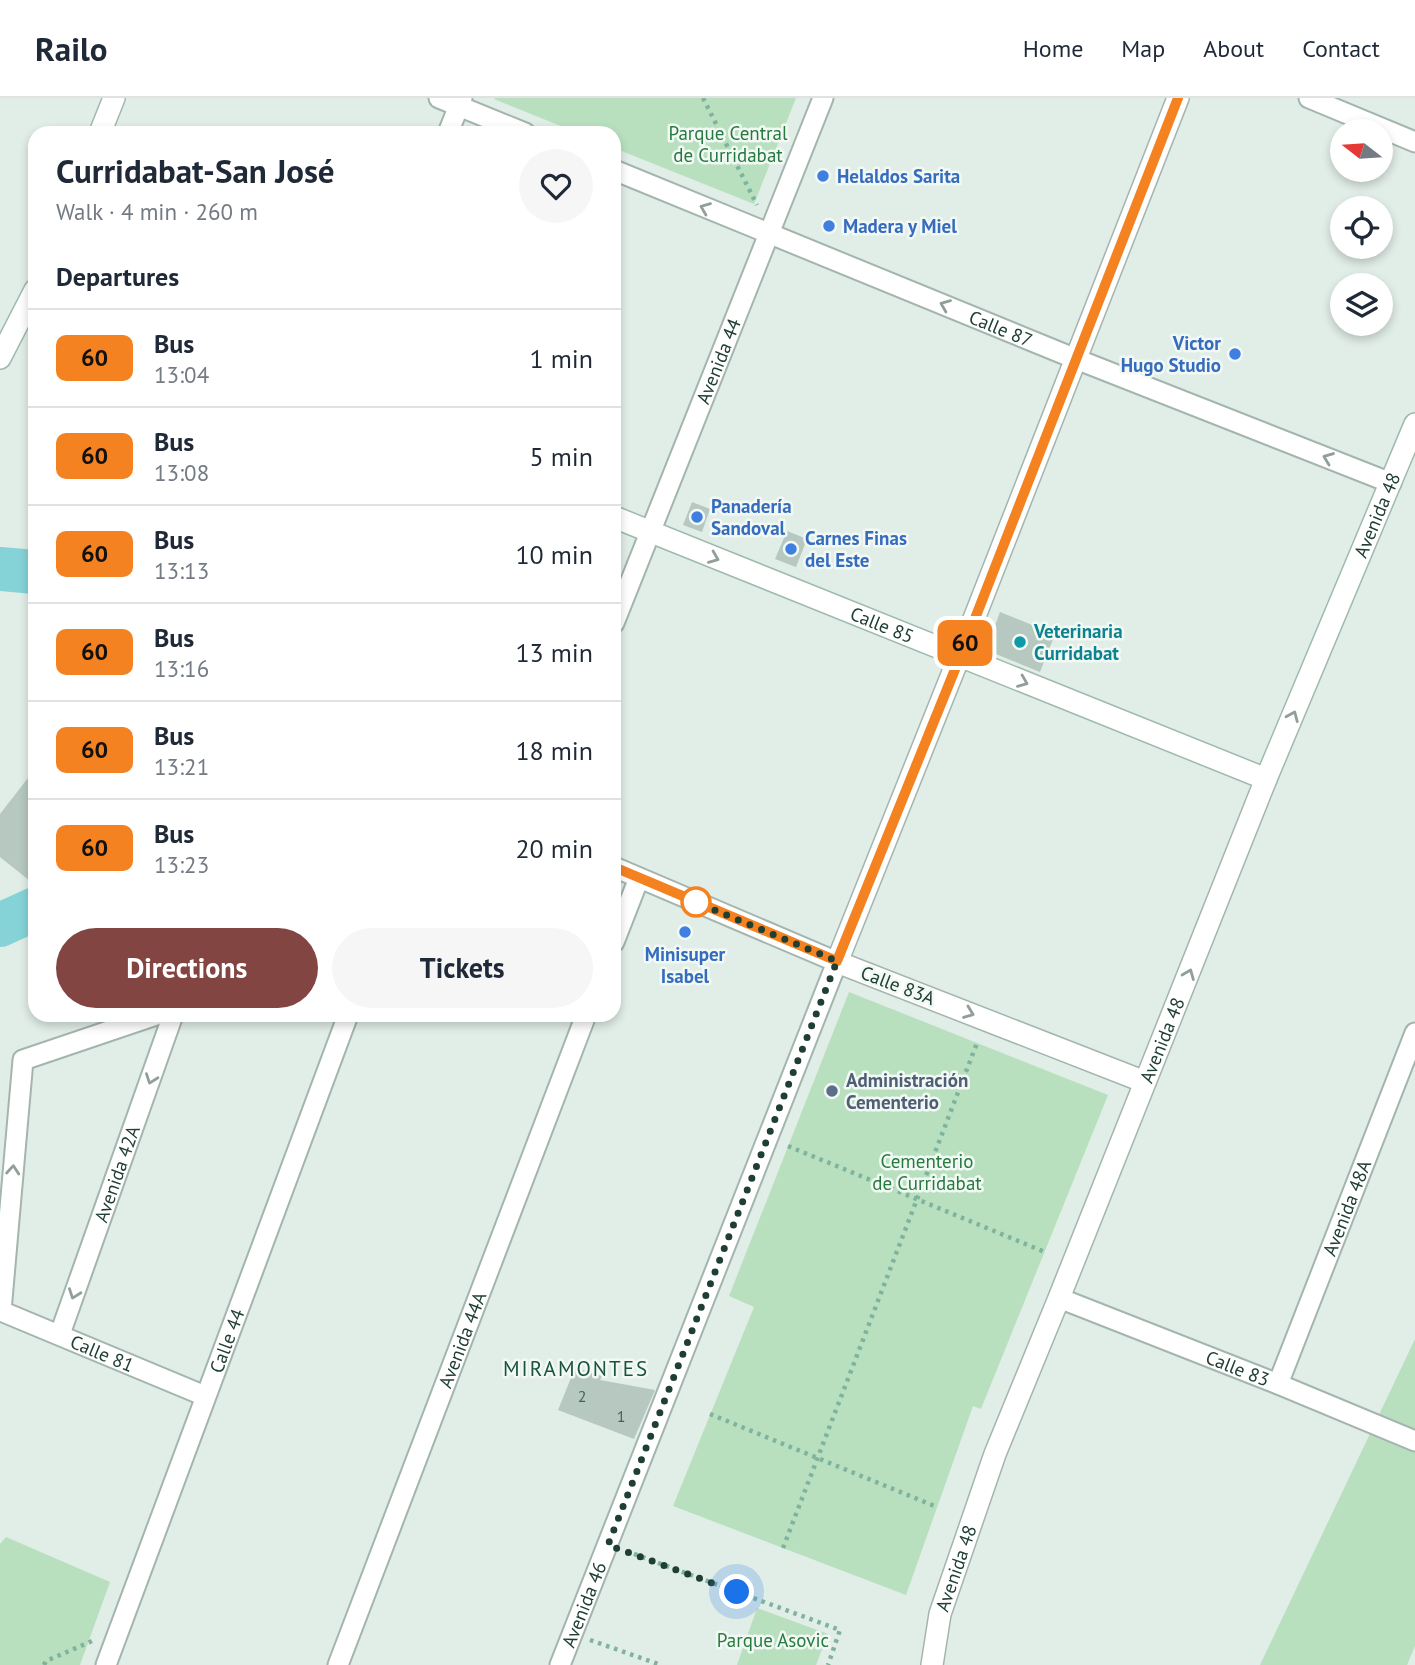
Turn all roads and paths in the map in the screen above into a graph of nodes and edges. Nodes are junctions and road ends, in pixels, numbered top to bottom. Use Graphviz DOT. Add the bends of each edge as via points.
graph roads {
  1 [pos="114,98"];
  2 [pos="439,98"];
  3 [pos="703,98"];
  4 [pos="822,98"];
  5 [pos="1178,98"];
  6 [pos="1309,98"];
  7 [pos="461,102"];
  8 [pos="103,126"];
  9 [pos="451,126"];
  10 [pos="510,126"];
  11 [pos="1415,142"];
  12 [pos="621,173"];
  13 [pos="760,212"];
  14 [pos="769,234"];
  15 [pos="28,304"];
  16 [pos="0,358"];
  17 [pos="1076,359"];
  18 [pos="1415,424"];
  19 [pos="1391,483"];
  20 [pos="621,520"];
  21 [pos="651,532"];
  22 [pos="621,606"];
  23 [pos="960,657"];
  24 [pos="1266,779"];
  25 [pos="621,870"];
  26 [pos="639,878"];
  27 [pos="621,924"];
  28 [pos="837,961"];
  29 [pos="135,1022"];
  30 [pos="171,1022"];
  31 [pos="346,1022"];
  32 [pos="583,1022"];
  33 [pos="1415,1033"];
  34 [pos="977,1043"];
  35 [pos="1145,1083"];
  36 [pos="788,1146"];
  37 [pos="917,1199"];
  38 [pos="1045,1252"];
  39 [pos="1059,1298"];
  40 [pos="1,1311"];
  41 [pos="60,1334"];
  42 [pos="1278,1384"];
  43 [pos="205,1396"];
  44 [pos="710,1414"];
  45 [pos="1415,1441"];
  46 [pos="817,1458"];
  47 [pos="937,1507"];
  48 [pos="608,1545"];
  49 [pos="783,1548"];
  50 [pos="118,1633"];
  51 [pos="573,1633"];
  52 [pos="44,1665"];
  53 [pos="106,1665"];
  54 [pos="338,1665"];
  55 [pos="561,1665"];
  56 [pos="661,1665"];
  57 [pos="828,1665"];
  58 [pos="932,1665"];
  1 -- 8 [label="street"];
  2 -- 7 [label="street"];
  3 -- 13 [label="path"];
  4 -- 14 [label="street, Avenida 44"];
  5 -- 17 [label="street, Avenida 46"];
  6 -- 11 [label="street"];
  7 -- 9 [label="street"];
  7 -- 10 [label="street"];
  14 -- 12 [label="street, Calle 87, one-way"];
  17 -- 14 [label="street, Calle 87, one-way"];
  14 -- 21 [label="street, Avenida 44"];
  15 -- 16 [label="street"];
  19 -- 17 [label="street, Calle 87, one-way"];
  17 -- 23 [label="street, Avenida 46"];
  18 -- 19 [label="street, Avenida 48"];
  24 -- 19 [label="street, Avenida 48, one-way"];
  20 -- 21 [label="street, Calle 85"];
  21 -- 22 [label="street, Avenida 44"];
  21 -- 23 [label="street, Calle 85, one-way"];
  23 -- 24 [label="street, Calle 85, one-way"];
  23 -- 28 [label="street, Avenida 46"];
  35 -- 24 [label="street, Avenida 48, one-way"];
  25 -- 26 [label="street, Calle 83A"];
  26 -- 27 [label="street"];
  26 -- 28 [label="street, Calle 83A"];
  28 -- 35 [label="street, Calle 83A, one-way"];
  28 -- 48 [label="street, Avenida 46"];
  40 -- 29 [label="street, one-way" via="23,1060"];
  30 -- 41 [label="street, Avenida 42A, one-way"];
  31 -- 43 [label="street, Calle 44"];
  32 -- 54 [label="street, Avenida 44A"];
  33 -- 42 [label="street, Avenida 48A"];
  34 -- 37 [label="path"];
  35 -- 39 [label="street, Avenida 48"];
  36 -- 37 [label="path"];
  37 -- 38 [label="path"];
  37 -- 46 [label="path"];
  39 -- 42 [label="street, Calle 83"];
  39 -- 58 [label="street, Avenida 48" via="969,1527 940,1614"];
  40 -- 41 [label="street, Calle 81"];
  41 -- 43 [label="street, Calle 81"];
  42 -- 45 [label="street, Calle 83"];
  43 -- 50 [label="street, Calle 44"];
  44 -- 46 [label="path"];
  46 -- 47 [label="path"];
  46 -- 49 [label="path"];
  48 -- 51 [label="street, Avenida 46"];
  48 -- 57 [label="path" via="840,1630"];
  50 -- 52 [label="path"];
  50 -- 53 [label="street, Calle 44"];
  51 -- 55 [label="street, Avenida 46"];
  51 -- 56 [label="path"];
}
